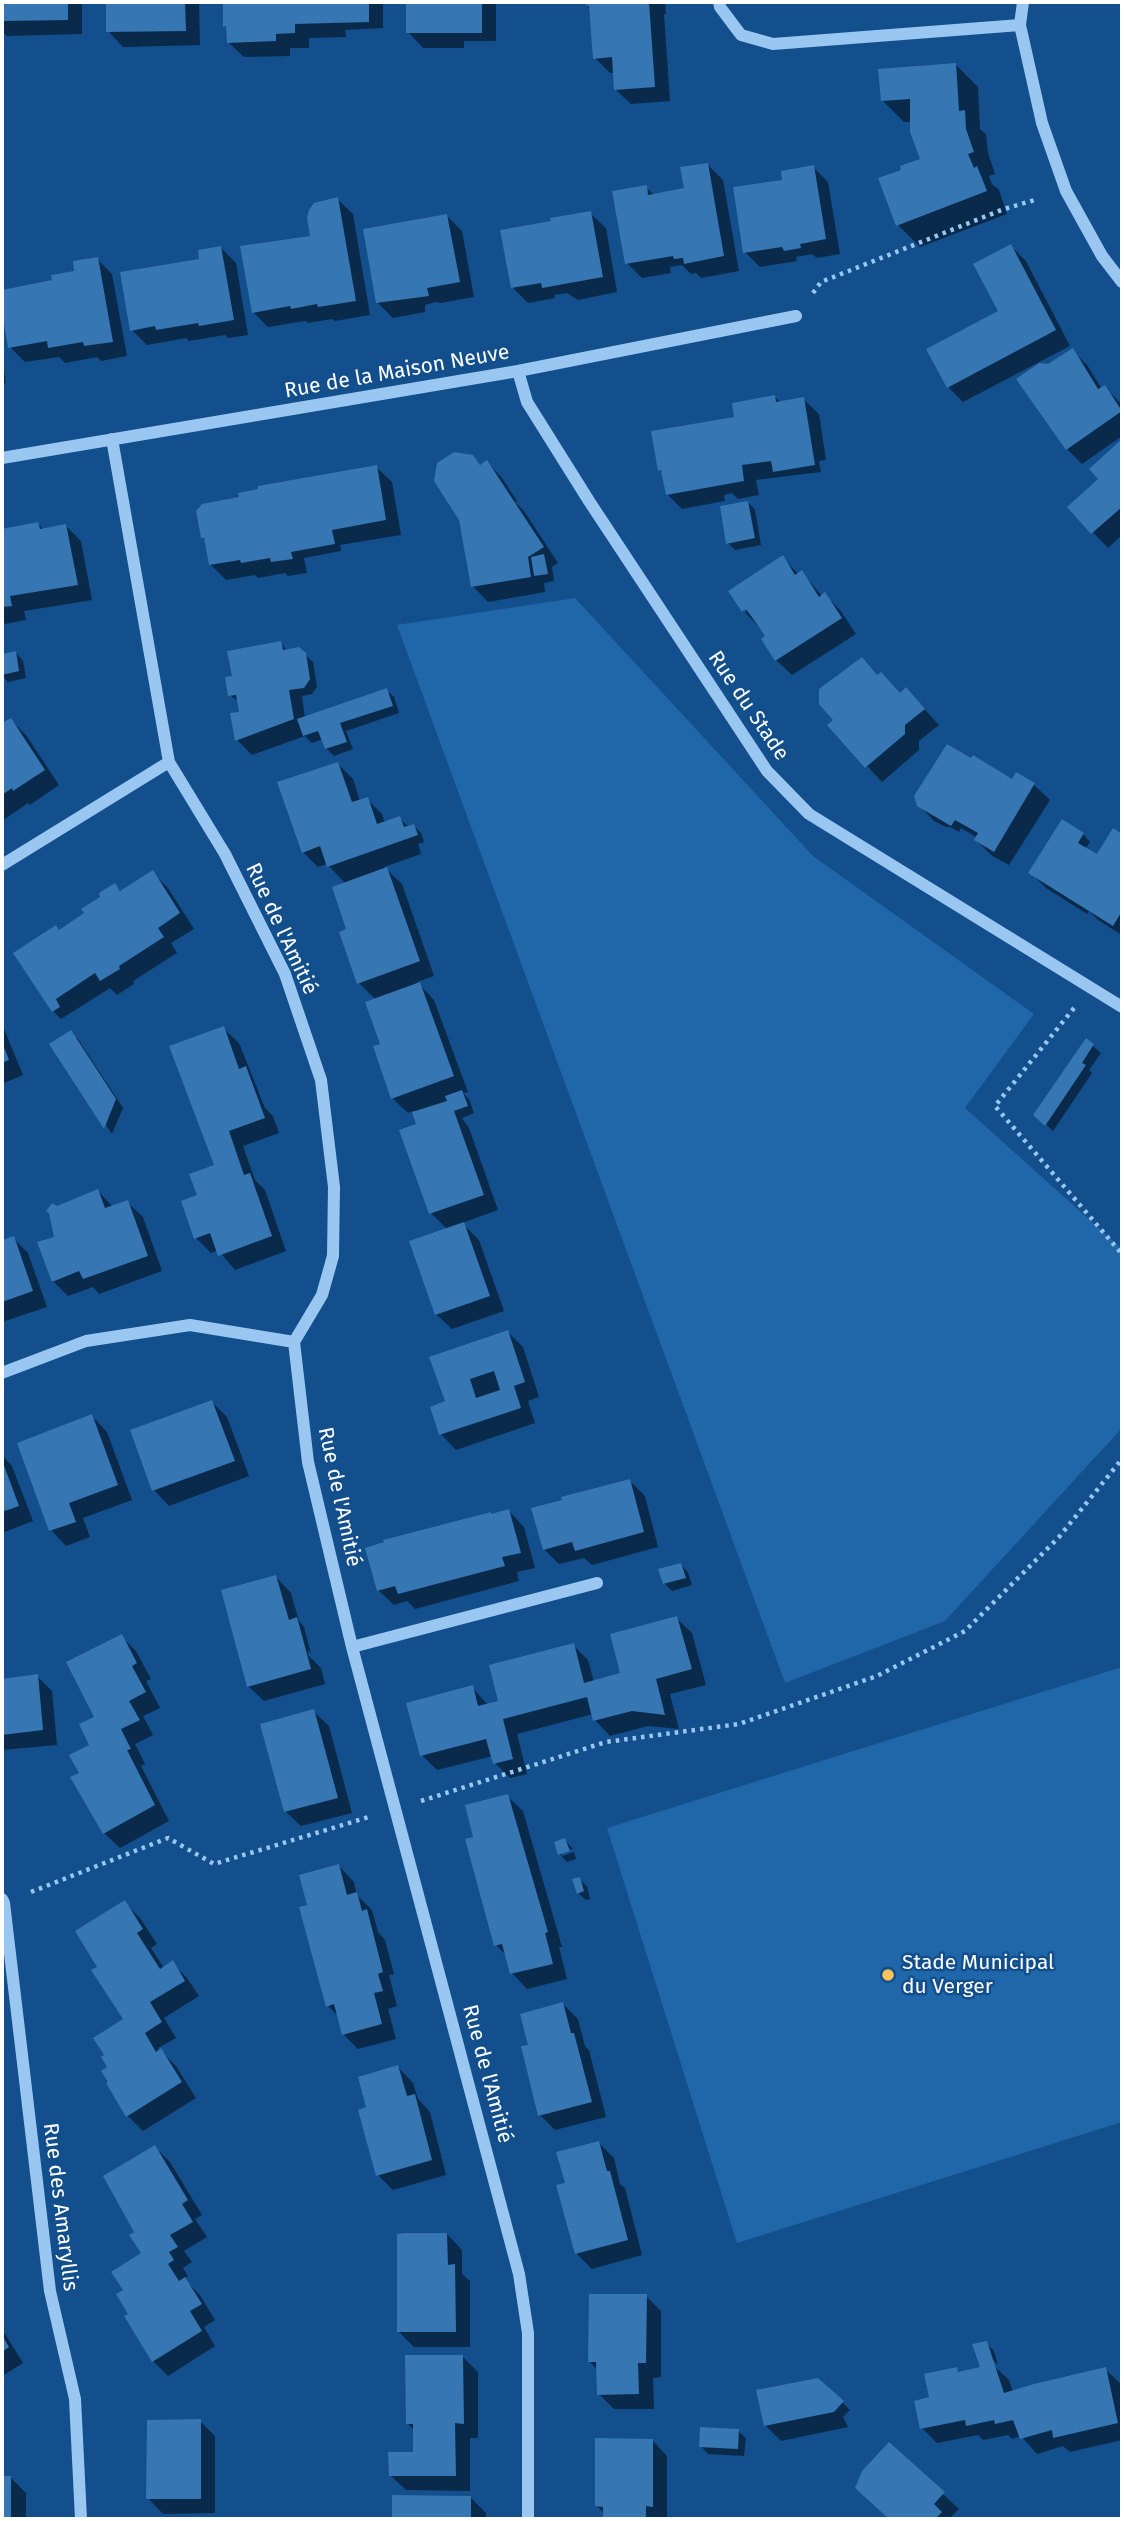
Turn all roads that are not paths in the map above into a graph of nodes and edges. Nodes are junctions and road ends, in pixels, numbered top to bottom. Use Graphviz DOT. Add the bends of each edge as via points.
graph roads {
  1 [pos="719,2"];
  2 [pos="1023,2"];
  3 [pos="1020,25"];
  4 [pos="1122,282"];
  5 [pos="796,316"];
  6 [pos="518,371"];
  7 [pos="112,439"];
  8 [pos="2,458"];
  9 [pos="169,762"];
  10 [pos="2,865"];
  11 [pos="1122,1007"];
  12 [pos="294,1342"];
  13 [pos="2,1373"];
  14 [pos="597,1583"];
  15 [pos="352,1647"];
  16 [pos="3,1901"];
  17 [pos="81,2519"];
  18 [pos="528,2519"];
  1 -- 3 [label="street" via="741,34 773,44"];
  2 -- 3 [label="street"];
  3 -- 4 [label="street" via="1042,123 1066,191"];
  5 -- 6 [label="street, Rue de la Maison Neuve"];
  6 -- 7 [label="street, Rue de la Maison Neuve"];
  6 -- 11 [label="street, Rue du Stade" via="527,402 767,771 809,814"];
  7 -- 8 [label="street, Rue de la Maison Neuve"];
  7 -- 9 [label="street, Rue de l'Amitié"];
  9 -- 10 [label="street"];
  9 -- 12 [label="street, Rue de l'Amitié" via="225,853 285,974 321,1080 334,1188 333,1256 322,1295"];
  12 -- 13 [label="street" via="190,1325 86,1341"];
  12 -- 15 [label="street, Rue de l'Amitié" via="308,1462"];
  14 -- 15 [label="street"];
  15 -- 18 [label="street, Rue de l'Amitié" via="519,2274 528,2333"];
  16 -- 17 [label="street, Rue des Amaryllis" via="50,2291 75,2399"];
}
